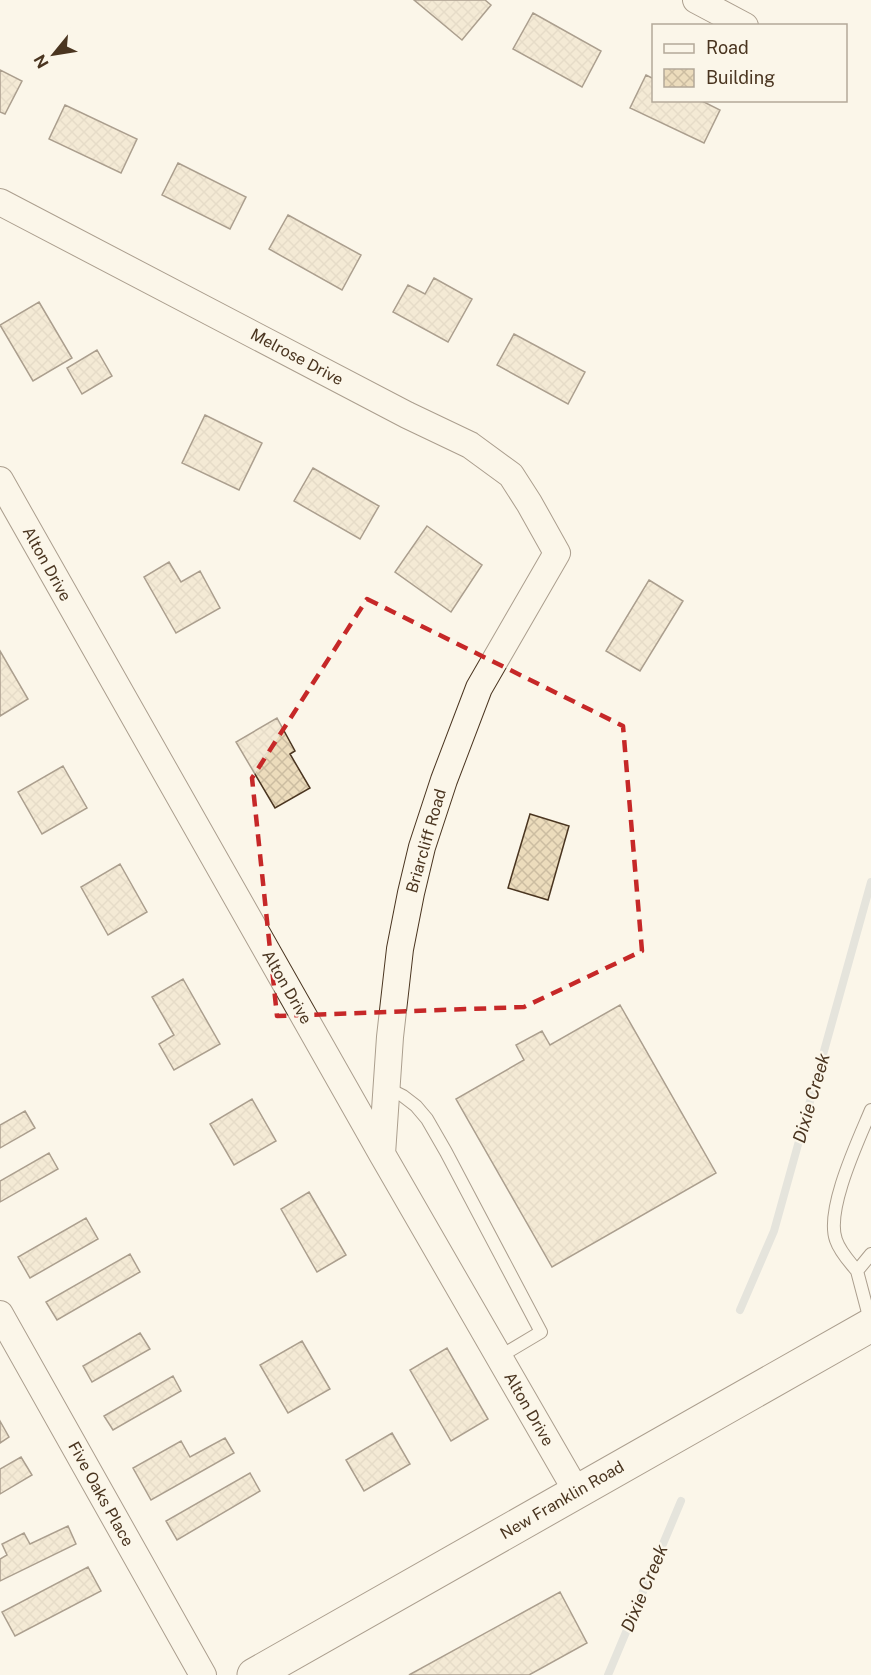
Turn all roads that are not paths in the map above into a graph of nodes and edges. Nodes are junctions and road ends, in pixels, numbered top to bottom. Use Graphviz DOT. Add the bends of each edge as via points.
graph roads {
  1 [pos="696,0"];
  2 [pos="741,24"];
  3 [pos="0,202"];
  4 [pos="0,480"];
  5 [pos="557,553"];
  6 [pos="387,1088"];
  7 [pos="871,1110"];
  8 [pos="382,1154"];
  9 [pos="871,1254"];
  10 [pos="857,1270"];
  11 [pos="0,1314"];
  12 [pos="871,1325"];
  13 [pos="499,1357"];
  14 [pos="577,1492"];
  15 [pos="203,1675"];
  16 [pos="254,1675"];
  1 -- 2 [label="street"];
  3 -- 5 [label="street, Melrose Drive" via="470,445 511,475"];
  4 -- 8 [label="street, Alton Drive"];
  5 -- 6 [label="street, Briarcliff Road" via="479,688 422,847 400,948"];
  6 -- 8 [label="street, Briarcliff Road"];
  6 -- 13 [label="lane" via="416,1106 427,1119 542,1332"];
  7 -- 10 [label="lane" via="836,1201 833,1222 835,1238"];
  8 -- 13 [label="street, Alton Drive"];
  9 -- 10 [label="lane"];
  10 -- 12 [label="lane"];
  11 -- 15 [label="street, Five Oaks Place"];
  12 -- 14 [label="highway, New Franklin Road"];
  13 -- 14 [label="street, Alton Drive"];
  14 -- 16 [label="highway, New Franklin Road"];
}
